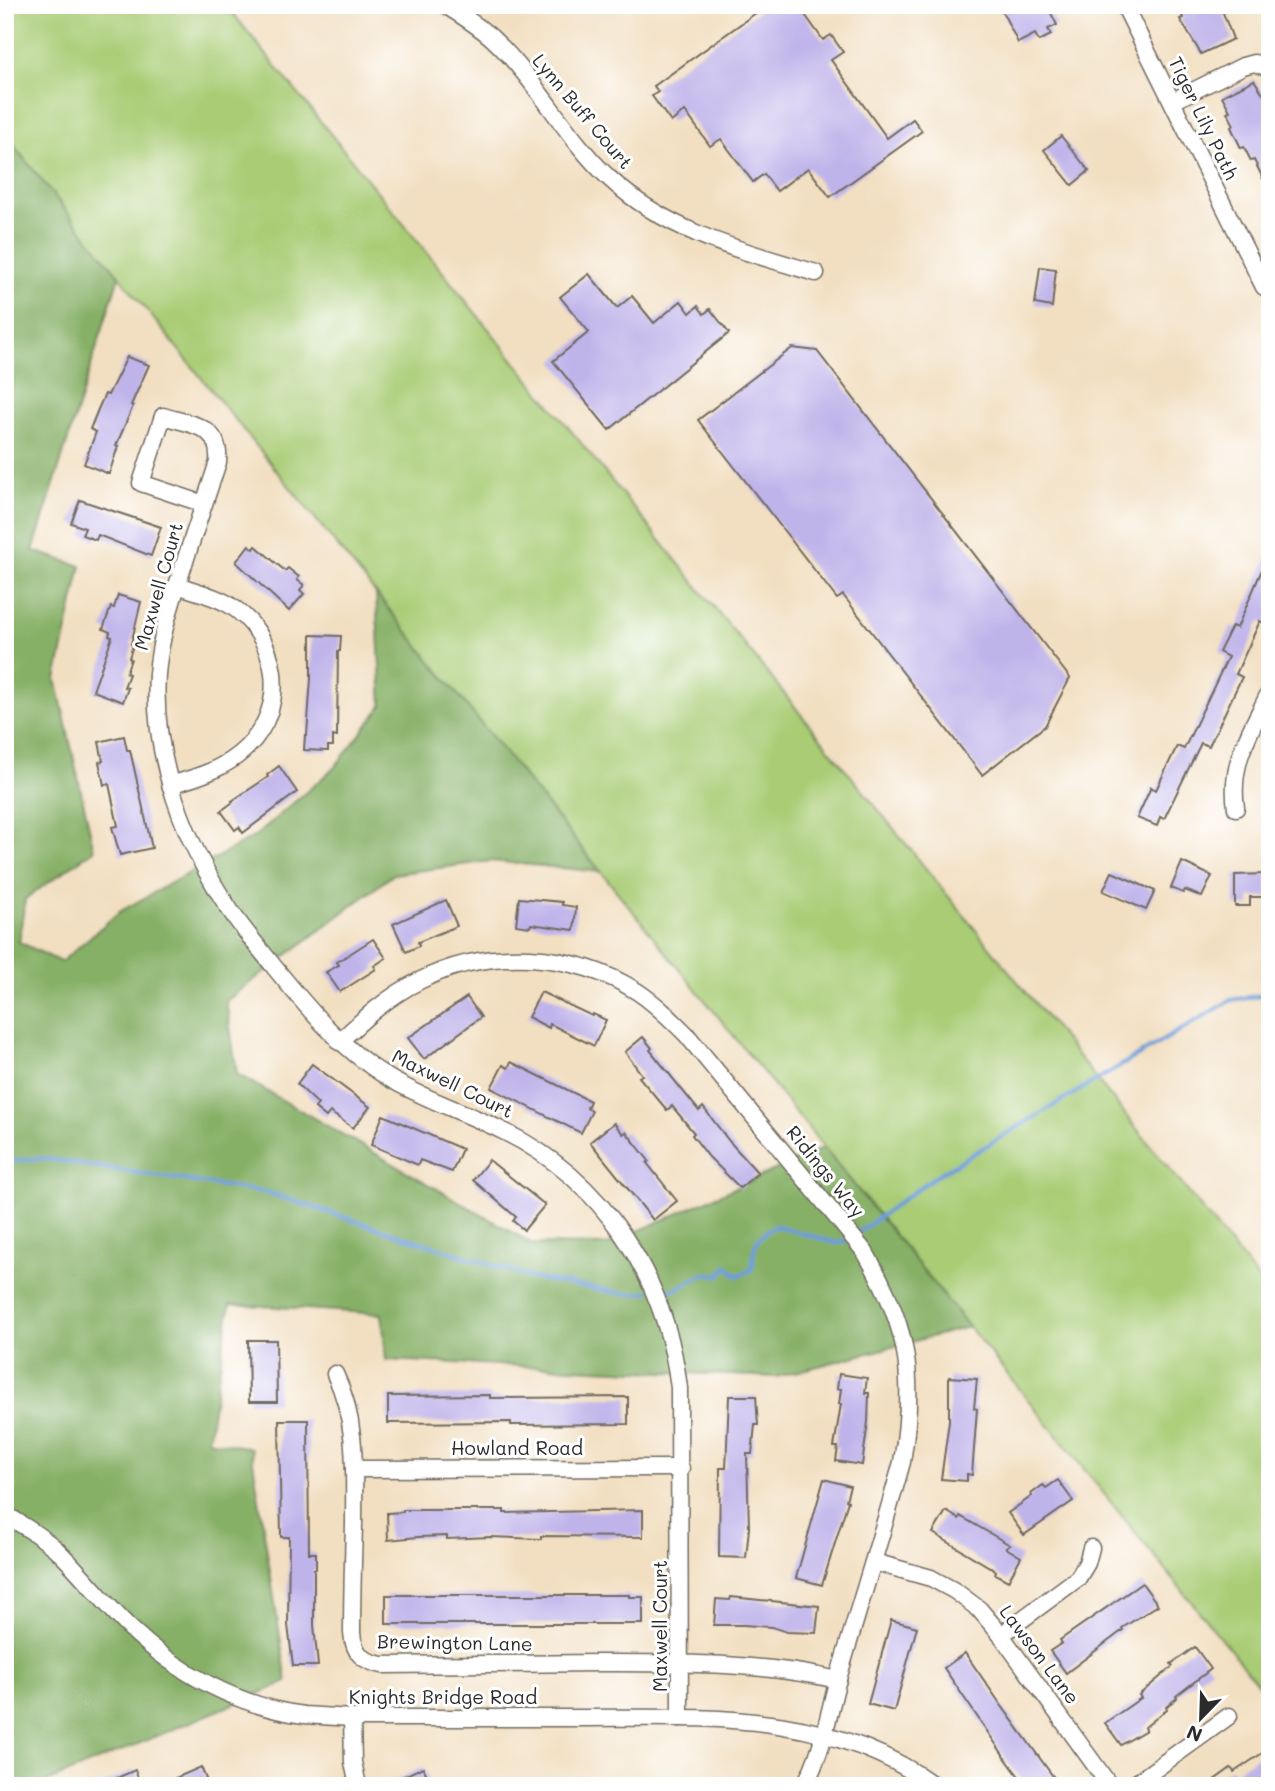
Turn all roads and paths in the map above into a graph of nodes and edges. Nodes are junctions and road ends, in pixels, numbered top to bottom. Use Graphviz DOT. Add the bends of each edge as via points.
graph roads {
  1 [pos="445,5"];
  2 [pos="1124,5"];
  3 [pos="1270,68"];
  4 [pos="1172,102"];
  5 [pos="816,273"];
  6 [pos="1264,287"];
  7 [pos="204,504"];
  8 [pos="177,585"];
  9 [pos="1270,691"];
  10 [pos="170,785"];
  11 [pos="1236,808"];
  12 [pos="339,1042"];
  13 [pos="335,1374"];
  14 [pos="681,1468"];
  15 [pos="354,1469"];
  16 [pos="5,1514"];
  17 [pos="1091,1548"];
  18 [pos="874,1562"];
  19 [pos="1001,1635"];
  20 [pos="680,1663"];
  21 [pos="838,1680"];
  22 [pos="1229,1716"];
  23 [pos="680,1717"];
  24 [pos="352,1718"];
  25 [pos="825,1734"];
  26 [pos="358,1786"];
  27 [pos="804,1786"];
  28 [pos="935,1786"];
  29 [pos="1110,1786"];
  30 [pos="1132,1786"];
  1 -- 5 [label="street, Lynn Buff Court" via="492,38 590,159 632,197 686,230"];
  2 -- 4 [label="street, Tiger Lily Path"];
  3 -- 4 [label="street" via="1254,63 1243,66"];
  4 -- 6 [label="street, Tiger Lily Path"];
  7 -- 7 [label="street, Maxwell Court" via="219,446 204,429 163,416 141,483"];
  7 -- 8 [label="street, Maxwell Court"];
  8 -- 10 [label="street, Maxwell Court" via="162,641 156,706"];
  8 -- 10 [label="street" via="229,605 251,623 267,646 274,681 267,716 248,746 212,772"];
  9 -- 11 [label="street" via="1235,771"];
  10 -- 12 [label="street, Maxwell Court" via="189,836 233,915"];
  12 -- 14 [label="street, Maxwell Court" via="389,1078 542,1153 570,1174 617,1224 651,1284 675,1354"];
  12 -- 18 [label="street, Ridings Way" via="419,981 484,959 517,958 547,959 609,977 663,1012 686,1034 865,1252 901,1330 910,1395 902,1462"];
  13 -- 15 [label="street, Brewington Lane" via="348,1405"];
  14 -- 15 [label="street, Howland Road"];
  14 -- 20 [label="street, Maxwell Court"];
  15 -- 20 [label="street, Brewington Lane" via="352,1633 359,1656 369,1662"];
  16 -- 24 [label="street, Knights Bridge Road" via="57,1550 130,1628 188,1673 274,1709"];
  17 -- 19 [label="street" via="1078,1578"];
  18 -- 19 [label="street, Lawson Lane" via="931,1578 955,1591 979,1609"];
  18 -- 21 [label="street, Ridings Way"];
  19 -- 29 [label="street, Lawson Lane"];
  20 -- 21 [label="street, Brewington Lane" via="757,1666"];
  20 -- 23 [label="street, Maxwell Court"];
  21 -- 25 [label="street, Ridings Way"];
  22 -- 30 [label="street"];
  23 -- 24 [label="street, Knights Bridge Road"];
  23 -- 25 [label="street, Knights Bridge Road" via="775,1722"];
  24 -- 26 [label="street"];
  25 -- 27 [label="street, Ridings Way"];
  25 -- 28 [label="street, Knights Bridge Road" via="867,1748"];
}
